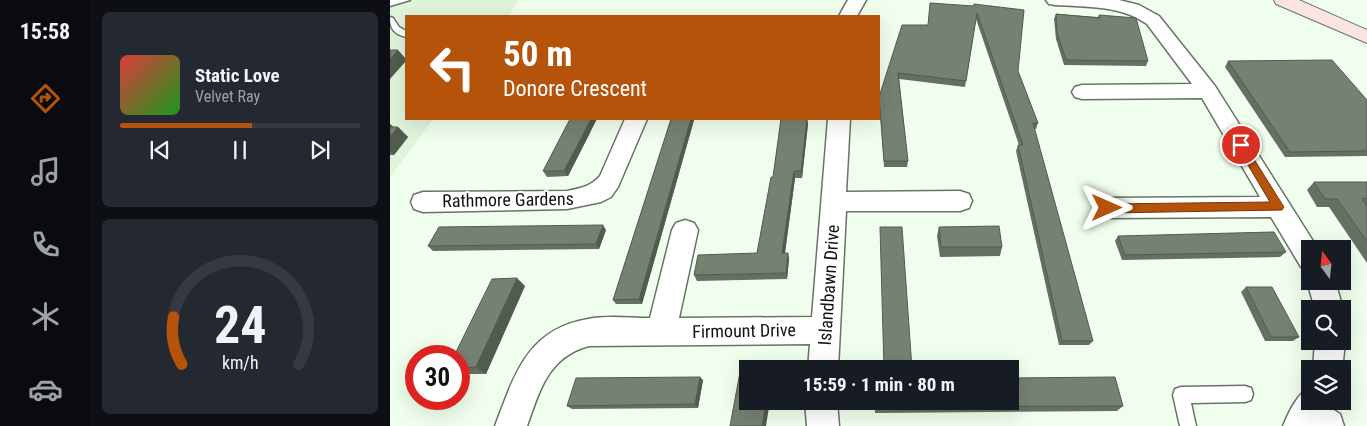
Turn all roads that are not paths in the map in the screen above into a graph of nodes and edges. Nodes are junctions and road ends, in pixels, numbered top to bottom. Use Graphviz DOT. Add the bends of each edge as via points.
graph roads {
  1 [pos="406,0"];
  2 [pos="857,0"];
  3 [pos="1055,0"];
  4 [pos="1283,0"];
  5 [pos="391,4"];
  6 [pos="849,15"];
  7 [pos="390,20"];
  8 [pos="405,34"];
  9 [pos="1367,37"];
  10 [pos="1208,91"];
  11 [pos="1082,92"];
  12 [pos="636,120"];
  13 [pos="839,120"];
  14 [pos="960,201"];
  15 [pos="423,202"];
  16 [pos="834,202"];
  17 [pos="1278,207"];
  18 [pos="1107,208"];
  19 [pos="685,230"];
  20 [pos="1301,244"];
  21 [pos="826,330"];
  22 [pos="661,332"];
  23 [pos="824,360"];
  24 [pos="1245,394"];
  25 [pos="511,426"];
  26 [pos="1188,426"];
  1 -- 5 [label="lane"];
  2 -- 6 [label="street"];
  3 -- 10 [label="street" via="1110,4 1144,13 1153,20"];
  4 -- 9 [label="main road"];
  7 -- 8 [label="lane" via="396,29"];
  10 -- 11 [label="street"];
  10 -- 17 [label="street"];
  12 -- 15 [label="street, Rathmore Gardens" via="610,181 592,195 567,200"];
  13 -- 16 [label="street, Islandbawn Drive"];
  14 -- 16 [label="street, Islandbawn Drive"];
  16 -- 21 [label="street, Islandbawn Drive"];
  17 -- 18 [label="street"];
  17 -- 20 [label="street"];
  19 -- 22 [label="street"];
  21 -- 22 [label="street, Firmount Drive"];
  21 -- 23 [label="street, Islandbawn Drive"];
  22 -- 25 [label="street, Firmount Drive" via="589,332 560,341 537,364"];
  24 -- 26 [label="lane" via="1182,395"];
}
